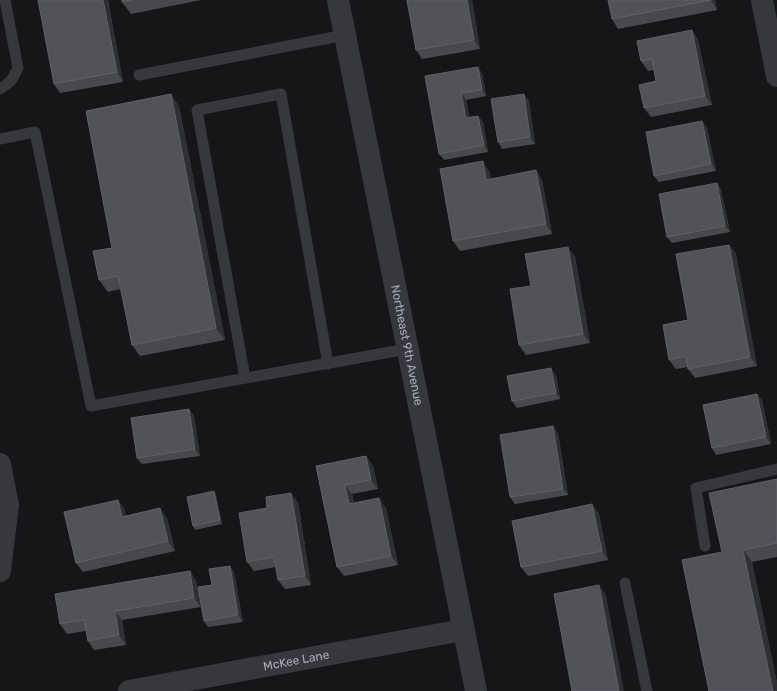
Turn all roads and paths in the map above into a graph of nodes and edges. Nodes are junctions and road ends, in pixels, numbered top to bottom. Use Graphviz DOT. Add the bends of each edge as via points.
graph roads {
  1 [pos="5,0"];
  2 [pos="338,0"];
  3 [pos="762,0"];
  4 [pos="345,35"];
  5 [pos="139,75"];
  6 [pos="777,76"];
  7 [pos="0,89"];
  8 [pos="0,139"];
  9 [pos="407,349"];
  10 [pos="328,364"];
  11 [pos="246,378"];
  12 [pos="0,465"];
  13 [pos="777,469"];
  14 [pos="705,546"];
  15 [pos="0,570"];
  16 [pos="625,583"];
  17 [pos="463,630"];
  18 [pos="128,691"];
  19 [pos="476,691"];
  20 [pos="647,691"];
  1 -- 7 [label="lane" via="18,68 11,81"];
  2 -- 4 [label="street, Northeast 9th Avenue"];
  3 -- 6 [label="street"];
  4 -- 5 [label="lane"];
  4 -- 9 [label="street, Northeast 9th Avenue"];
  8 -- 11 [label="lane" via="35,132 91,406"];
  9 -- 10 [label="lane"];
  9 -- 17 [label="street, Northeast 9th Avenue"];
  10 -- 11 [label="lane"];
  10 -- 11 [label="lane" via="280,94 197,110"];
  12 -- 15 [label="street" via="8,505"];
  13 -- 14 [label="lane" via="696,488"];
  16 -- 20 [label="lane"];
  17 -- 18 [label="street, McKee Lane"];
  17 -- 19 [label="street, Northeast 9th Avenue"];
}
